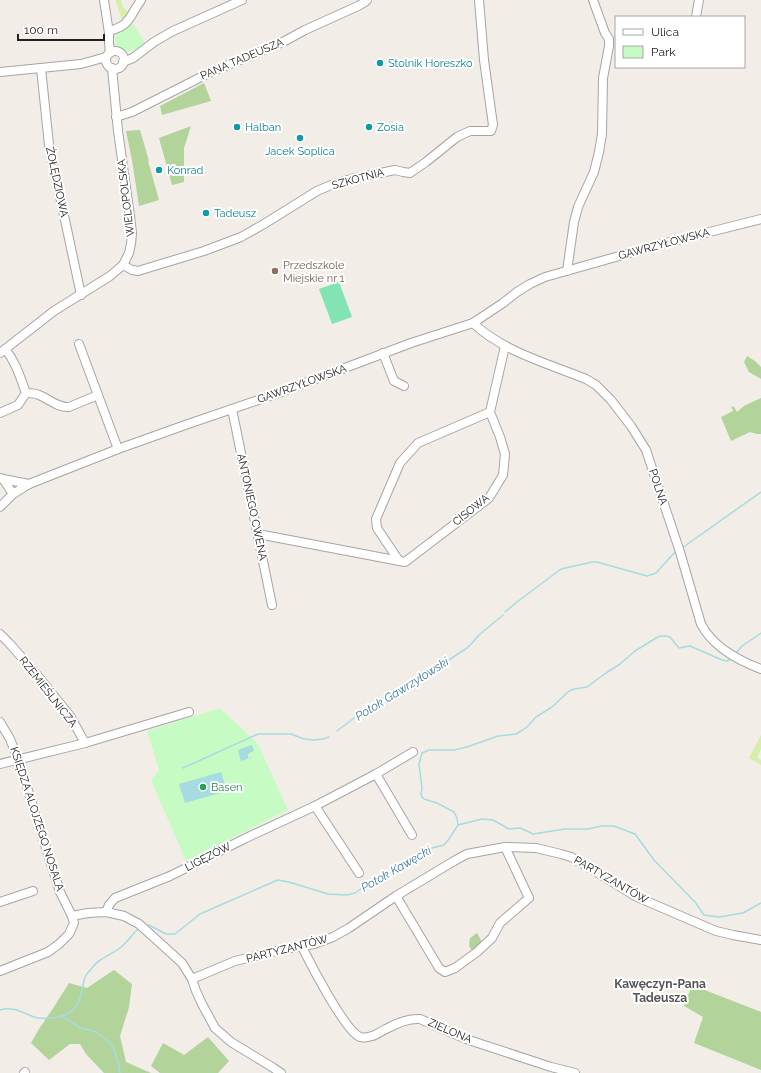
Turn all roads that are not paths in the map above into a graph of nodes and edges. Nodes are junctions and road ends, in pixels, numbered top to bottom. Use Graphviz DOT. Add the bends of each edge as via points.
graph roads {
  1 [pos="104,0"];
  2 [pos="141,0"];
  3 [pos="242,0"];
  4 [pos="366,0"];
  5 [pos="479,0"];
  6 [pos="593,0"];
  7 [pos="699,0"];
  8 [pos="696,16"];
  9 [pos="109,32"];
  10 [pos="114,60"];
  11 [pos="41,68"];
  12 [pos="0,72"];
  13 [pos="116,117"];
  14 [pos="761,219"];
  15 [pos="123,265"];
  16 [pos="567,271"];
  17 [pos="81,295"];
  18 [pos="473,323"];
  19 [pos="79,344"];
  20 [pos="505,346"];
  21 [pos="2,351"];
  22 [pos="383,354"];
  23 [pos="404,386"];
  24 [pos="26,394"];
  25 [pos="98,395"];
  26 [pos="232,409"];
  27 [pos="490,412"];
  28 [pos="0,413"];
  29 [pos="118,449"];
  30 [pos="2,478"];
  31 [pos="30,484"];
  32 [pos="14,494"];
  33 [pos="0,507"];
  34 [pos="258,534"];
  35 [pos="399,561"];
  36 [pos="272,604"];
  37 [pos="0,634"];
  38 [pos="761,669"];
  39 [pos="189,712"];
  40 [pos="0,722"];
  41 [pos="85,743"];
  42 [pos="413,752"];
  43 [pos="18,759"];
  44 [pos="0,764"];
  45 [pos="376,774"];
  46 [pos="314,806"];
  47 [pos="412,835"];
  48 [pos="505,847"];
  49 [pos="359,873"];
  50 [pos="33,891"];
  51 [pos="396,896"];
  52 [pos="0,902"];
  53 [pos="106,912"];
  54 [pos="73,920"];
  55 [pos="761,940"];
  56 [pos="302,947"];
  57 [pos="0,971"];
  58 [pos="192,979"];
  59 [pos="281,1073"];
  60 [pos="575,1073"];
  1 -- 9 [label="street, WIELOPOLSKA"];
  2 -- 9 [label="street" via="127,22"];
  3 -- 10 [label="street" via="173,31 133,58"];
  4 -- 13 [label="street, PANA TADEUSZA" via="283,42 209,73 132,112"];
  5 -- 15 [label="street, SZKOTNIA" via="493,125 491,131 470,132 457,137 410,173 395,170 331,185 241,237 220,246 138,271"];
  6 -- 16 [label="street" via="610,46 603,78 602,134 594,172 574,222"];
  7 -- 8 [label="street"];
  9 -- 10 [label="street, WIELOPOLSKA"];
  10 -- 11 [label="street"];
  10 -- 13 [label="street, WIELOPOLSKA"];
  11 -- 12 [label="street"];
  11 -- 17 [label="street, ŻOŁĘDZIOWA" via="49,144"];
  13 -- 15 [label="street, WIELOPOLSKA" via="132,233 130,251"];
  14 -- 16 [label="street, GAWRZYŁOWSKA"];
  15 -- 17 [label="street, WIELOPOLSKA"];
  16 -- 18 [label="street, GAWRZYŁOWSKA" via="530,284"];
  17 -- 21 [label="street, WIELOPOLSKA" via="54,311"];
  18 -- 20 [label="street, POLNA"];
  18 -- 22 [label="street, GAWRZYŁOWSKA"];
  19 -- 25 [label="street"];
  20 -- 27 [label="street"];
  20 -- 38 [label="street, POLNA" via="586,379 611,400 646,450 701,624 711,639 729,653"];
  21 -- 24 [label="street" via="18,369"];
  22 -- 23 [label="street" via="394,381"];
  22 -- 26 [label="street, GAWRZYŁOWSKA"];
  24 -- 25 [label="street" via="39,395 66,407"];
  24 -- 28 [label="street" via="18,406"];
  25 -- 29 [label="street"];
  26 -- 29 [label="street, GAWRZYŁOWSKA"];
  26 -- 34 [label="street, ANTONIEGO CWENA"];
  27 -- 35 [label="street, CISOWA" via="505,454 503,475 489,498 405,562"];
  27 -- 35 [label="street" via="418,442 400,463 376,519 377,528"];
  29 -- 31 [label="street, GAWRZYŁOWSKA"];
  30 -- 31 [label="street"];
  30 -- 32 [label="street"];
  31 -- 32 [label="street, GAWRZYŁOWSKA"];
  32 -- 33 [label="street, GAWRZYŁOWSKA"];
  34 -- 35 [label="street"];
  34 -- 36 [label="street, ANTONIEGO CWENA"];
  37 -- 41 [label="street, RZEMIEŚLNICZA" via="70,716"];
  39 -- 41 [label="street"];
  40 -- 43 [label="street, KSIĘDZA ALOJZEGO NOSALA"];
  41 -- 43 [label="street"];
  42 -- 45 [label="street, LIGĘZÓW"];
  43 -- 44 [label="street"];
  43 -- 54 [label="street, KSIĘDZA ALOJZEGO NOSALA" via="60,892"];
  45 -- 46 [label="street, LIGĘZÓW"];
  45 -- 47 [label="street"];
  46 -- 49 [label="street"];
  46 -- 53 [label="street, LIGĘZÓW" via="164,879 115,898"];
  48 -- 51 [label="street, PARTYZANTÓW" via="467,854"];
  48 -- 51 [label="street" via="529,898 500,923 492,938 455,968 445,972 439,968"];
  48 -- 55 [label="street, PARTYZANTÓW" via="536,848 571,857 637,897 716,931"];
  50 -- 52 [label="street"];
  51 -- 56 [label="street, PARTYZANTÓW" via="339,934"];
  53 -- 54 [label="street" via="88,913"];
  53 -- 58 [label="street" via="124,916 139,924 182,963"];
  54 -- 57 [label="street" via="70,934 48,952"];
  56 -- 58 [label="street, PARTYZANTÓW" via="235,961"];
  56 -- 60 [label="street, ZIELONA" via="331,1000 348,1026 360,1036 374,1036 404,1021 420,1019 478,1043"];
  58 -- 59 [label="street" via="215,1028 231,1042"];
}
